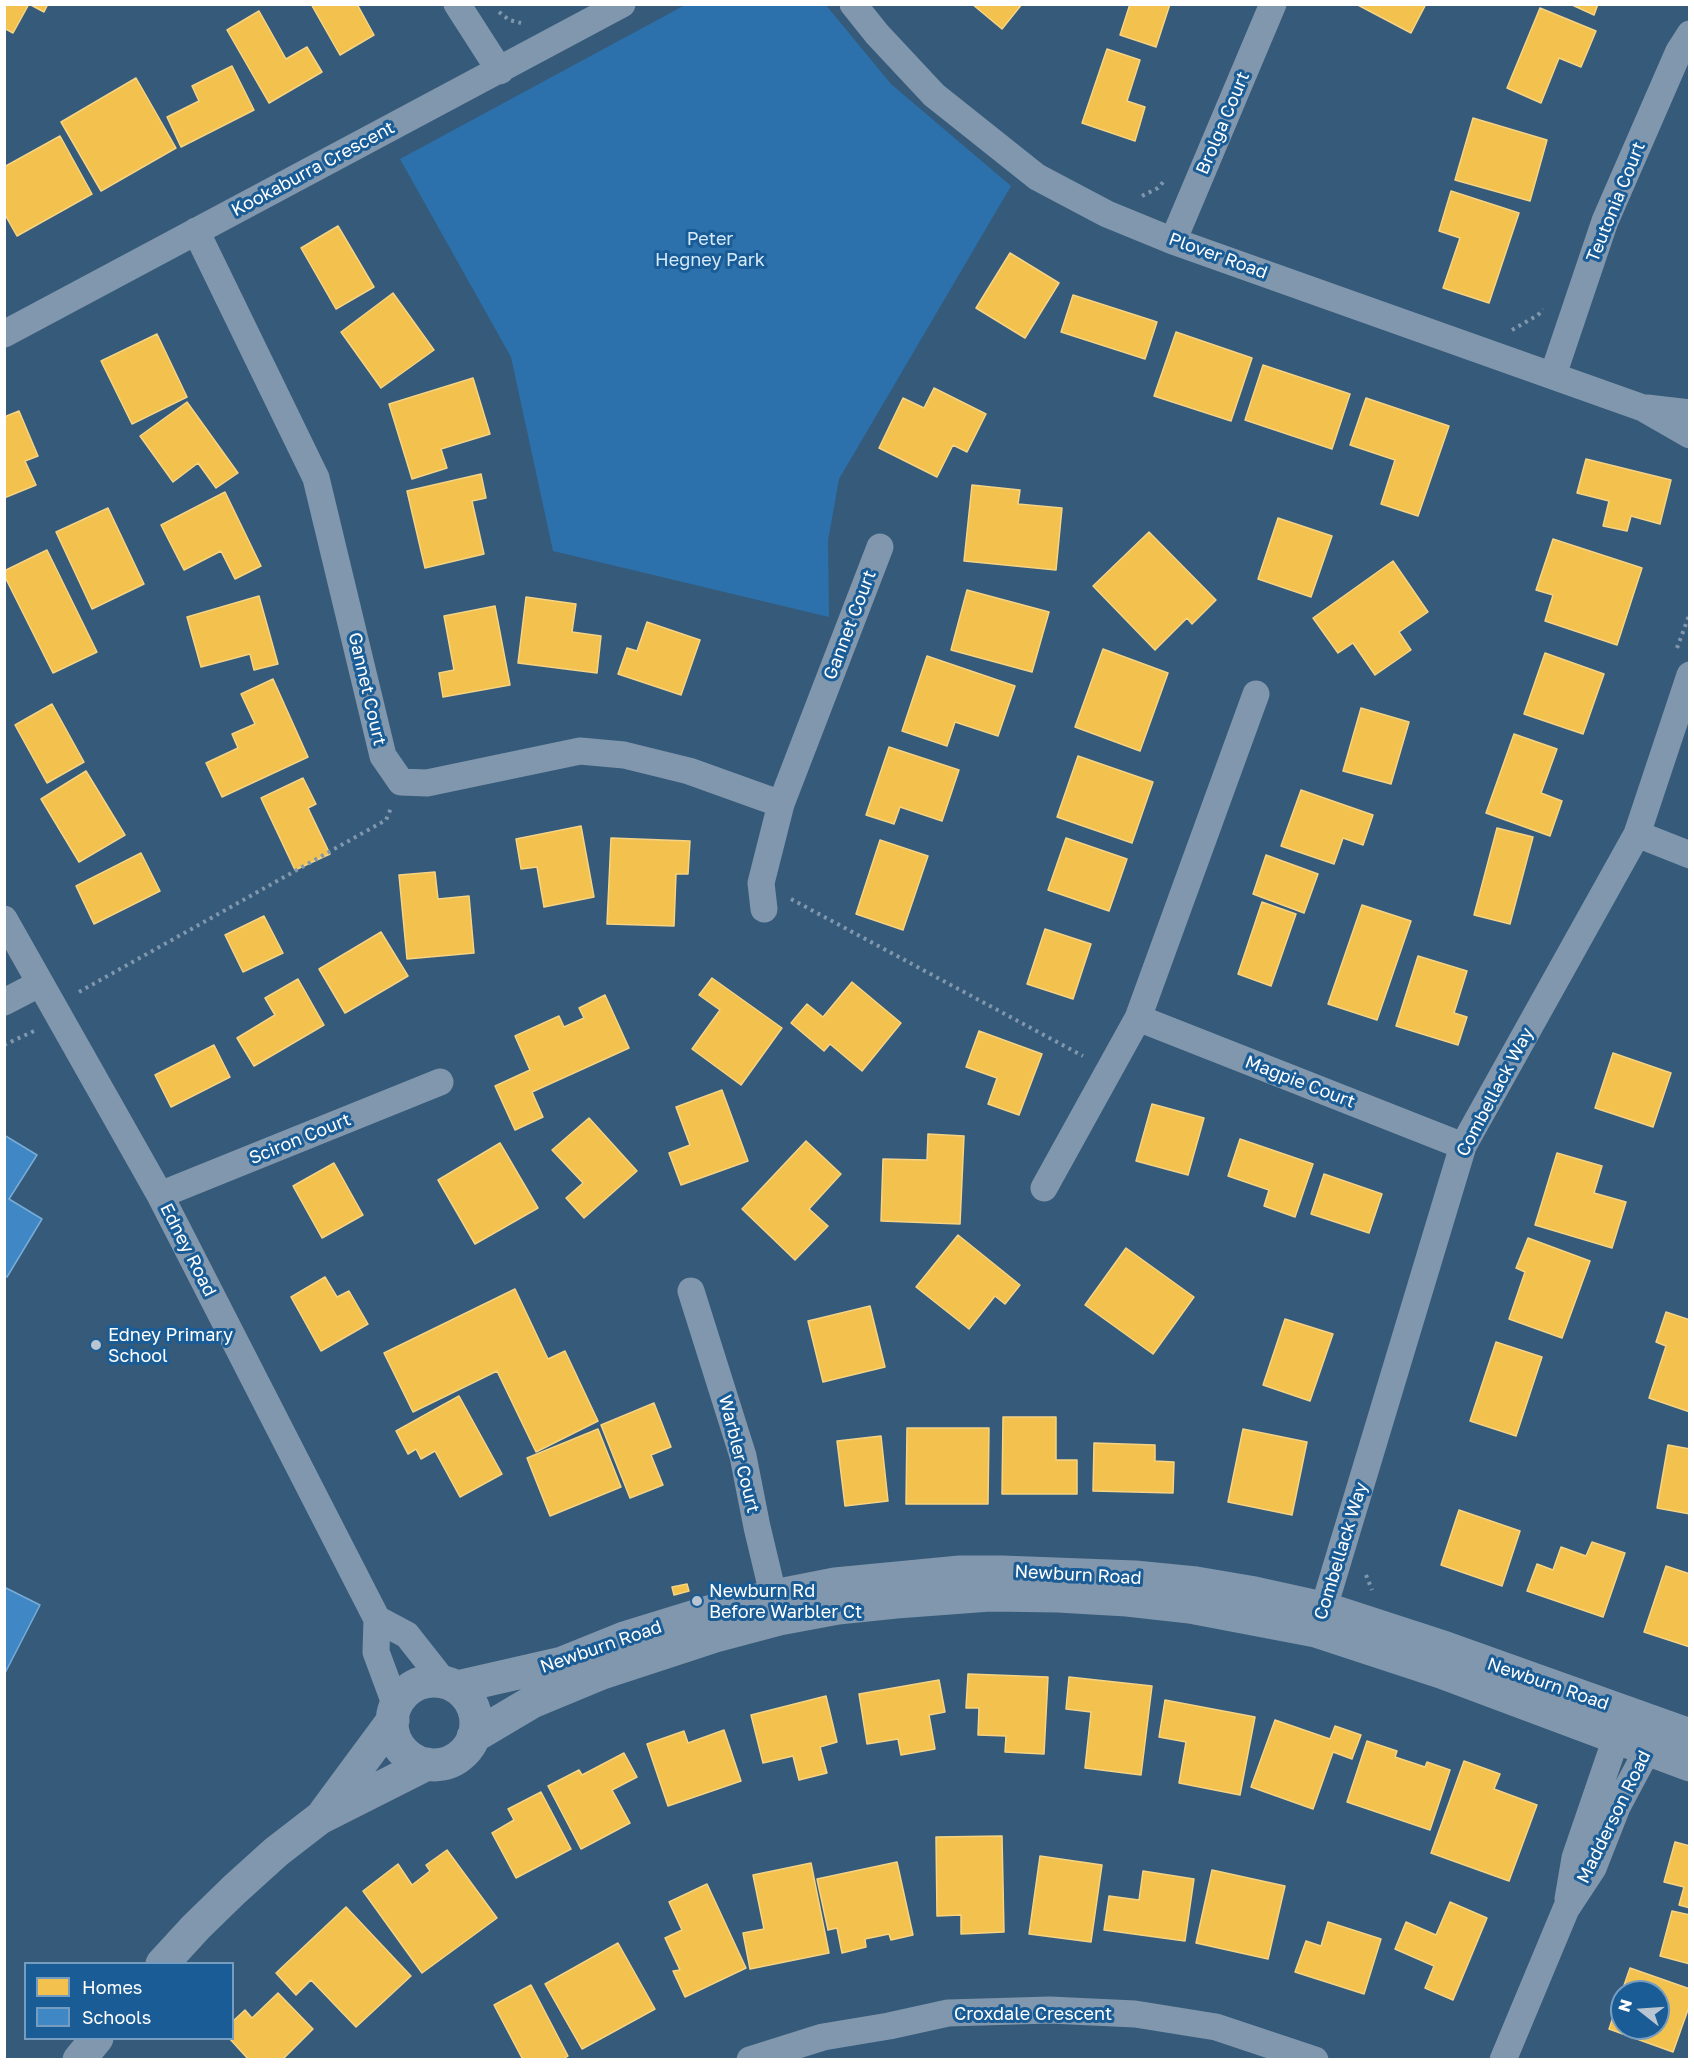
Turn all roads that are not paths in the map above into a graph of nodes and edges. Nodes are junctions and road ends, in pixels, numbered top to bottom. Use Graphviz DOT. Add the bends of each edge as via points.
graph roads {
  1 [pos="457,4"];
  2 [pos="622,4"];
  3 [pos="853,4"];
  4 [pos="1274,4"];
  5 [pos="1689,34"];
  6 [pos="500,71"];
  7 [pos="196,231"];
  8 [pos="1173,241"];
  9 [pos="4,334"];
  10 [pos="1553,375"];
  11 [pos="1643,408"];
  12 [pos="1689,412"];
  13 [pos="1689,435"];
  14 [pos="880,547"];
  15 [pos="1689,675"];
  16 [pos="1256,694"];
  17 [pos="781,804"];
  18 [pos="1637,834"];
  19 [pos="1689,855"];
  20 [pos="763,896"];
  21 [pos="4,919"];
  22 [pos="39,984"];
  23 [pos="4,1002"];
  24 [pos="1137,1018"];
  25 [pos="440,1082"];
  26 [pos="1463,1146"];
  27 [pos="1044,1188"];
  28 [pos="160,1196"];
  29 [pos="691,1291"];
  30 [pos="776,1608"];
  31 [pos="377,1619"];
  32 [pos="1320,1619"];
  33 [pos="450,1685"];
  34 [pos="394,1713"];
  35 [pos="1621,1724"];
  36 [pos="1689,1735"];
  37 [pos="1652,1736"];
  38 [pos="473,1737"];
  39 [pos="427,1764"];
  40 [pos="1689,1765"];
  41 [pos="320,1818"];
  42 [pos="1566,1909"];
  43 [pos="164,1962"];
  44 [pos="95,2040"];
  45 [pos="79,2060"];
  46 [pos="750,2060"];
  47 [pos="1315,2060"];
  48 [pos="1503,2060"];
  1 -- 6 [label="street"];
  2 -- 6 [label="street, Kookaburra Crescent"];
  3 -- 8 [label="street, Plover Road" via="934,95 1037,177 1107,214"];
  4 -- 8 [label="street, Brolga Court"];
  5 -- 10 [label="street, Teutonia Court" via="1605,221"];
  6 -- 7 [label="street, Kookaburra Crescent"];
  7 -- 9 [label="street, Kookaburra Crescent"];
  7 -- 17 [label="street, Gannet Court" via="316,478 383,756 401,782 427,783 580,751 624,755 689,771"];
  8 -- 10 [label="street, Plover Road"];
  10 -- 11 [label="street, Plover Road"];
  11 -- 12 [label="street, Plover Road"];
  11 -- 13 [label="street, Plover Road"];
  14 -- 17 [label="street, Gannet Court"];
  15 -- 18 [label="street, Combellack Way"];
  16 -- 24 [label="street"];
  17 -- 20 [label="street, Gannet Court"];
  18 -- 19 [label="street"];
  18 -- 26 [label="street, Combellack Way"];
  21 -- 22 [label="street, Edney Road"];
  22 -- 23 [label="street"];
  22 -- 28 [label="street, Edney Road"];
  24 -- 26 [label="street, Magpie Court"];
  24 -- 27 [label="street"];
  25 -- 28 [label="street, Sciron Court"];
  26 -- 32 [label="street, Combellack Way"];
  28 -- 31 [label="street, Edney Road"];
  29 -- 30 [label="street, Warbler Court" via="743,1456"];
  30 -- 32 [label="street, Newburn Road" via="838,1608 990,1595 1047,1596"];
  30 -- 33 [label="street, Newburn Road" via="715,1610 624,1638 562,1663"];
  30 -- 38 [label="street, Newburn Road" via="715,1636 602,1673 532,1702"];
  31 -- 33 [label="street" via="407,1635"];
  31 -- 34 [label="street, Edney Road" via="376,1652"];
  32 -- 35 [label="street, Newburn Road" via="1440,1672"];
  33 -- 34 [label="street" via="429,1681 415,1685 404,1694"];
  33 -- 38 [label="street" via="468,1698 474,1710"];
  34 -- 39 [label="street" via="393,1733 399,1746"];
  34 -- 41 [label="street"];
  35 -- 37 [label="street, Newburn Road"];
  35 -- 42 [label="street, Madderson Road" via="1575,1858"];
  36 -- 37 [label="street, Newburn Road"];
  37 -- 40 [label="street, Newburn Road"];
  37 -- 42 [label="street, Madderson Road" via="1593,1868"];
  38 -- 39 [label="street" via="457,1758"];
  39 -- 41 [label="street"];
  41 -- 43 [label="street" via="234,1890"];
  42 -- 48 [label="street, Madderson Road"];
  44 -- 45 [label="street"];
  46 -- 47 [label="street, Croxdale Crescent" via="823,2037 948,2013 1050,2010 1135,2014 1216,2027"];
}
